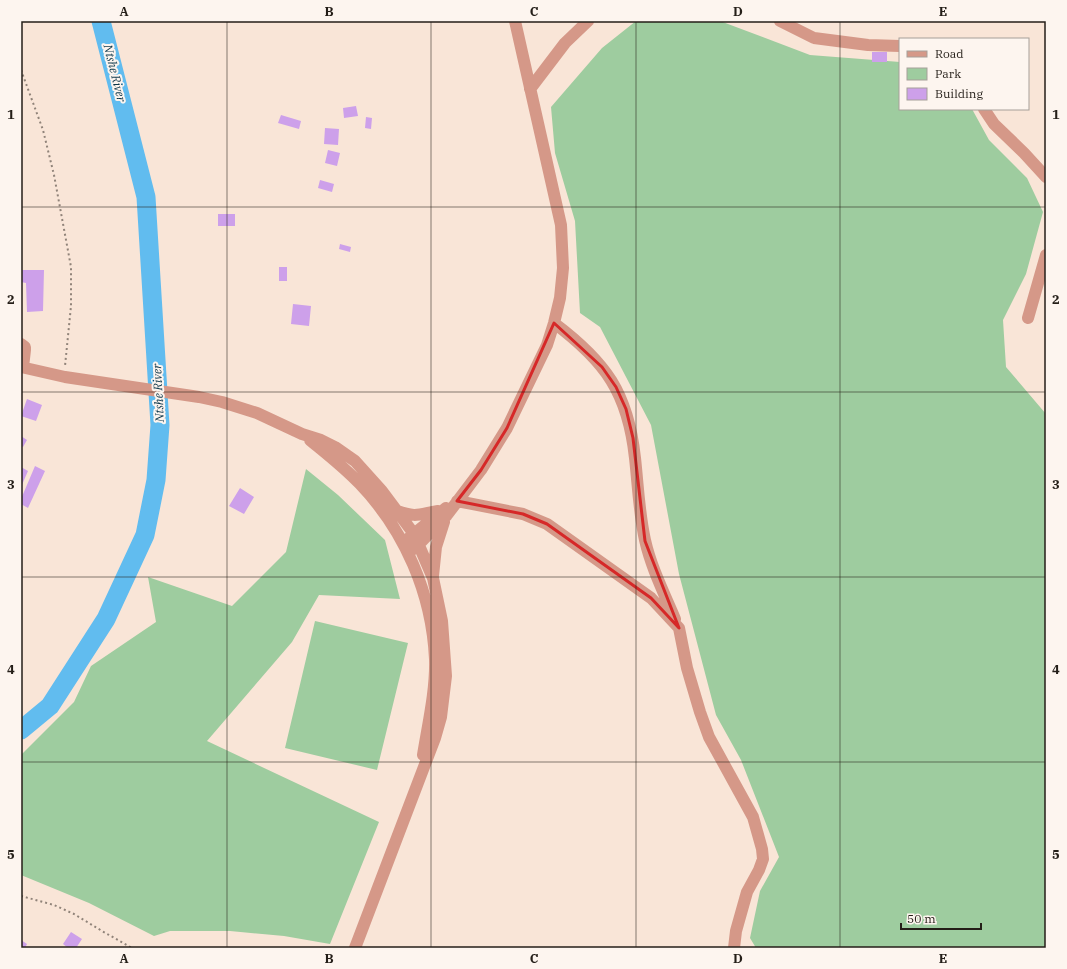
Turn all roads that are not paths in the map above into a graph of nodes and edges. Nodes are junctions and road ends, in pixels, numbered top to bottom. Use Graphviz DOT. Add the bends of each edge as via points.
graph roads {
  1 [pos="515,21"];
  2 [pos="588,21"];
  3 [pos="780,21"];
  4 [pos="899,46"];
  5 [pos="530,89"];
  6 [pos="985,110"];
  7 [pos="1046,177"];
  8 [pos="1046,255"];
  9 [pos="1028,318"];
  10 [pos="554,323"];
  11 [pos="21,344"];
  12 [pos="22,367"];
  13 [pos="302,434"];
  14 [pos="456,503"];
  15 [pos="397,511"];
  16 [pos="444,513"];
  17 [pos="416,539"];
  18 [pos="405,548"];
  19 [pos="433,578"];
  20 [pos="679,628"];
  21 [pos="418,782"];
  22 [pos="355,948"];
  23 [pos="734,948"];
  1 -- 5 [label="street"];
  2 -- 5 [label="street" via="566,43"];
  3 -- 4 [label="street" via="814,38"];
  5 -- 10 [label="street" via="561,224 563,268"];
  6 -- 7 [label="street" via="994,124"];
  8 -- 9 [label="street"];
  10 -- 14 [label="street" via="507,428 481,470"];
  10 -- 20 [label="street" via="602,366 626,409 633,438 645,541"];
  11 -- 12 [label="street" via="25,350"];
  12 -- 13 [label="street" via="65,377 222,402 257,413"];
  13 -- 15 [label="street" via="328,443 355,461"];
  13 -- 18 [label="street" via="360,483 375,500"];
  14 -- 16 [label="street"];
  14 -- 20 [label="street" via="523,514 547,524 651,598"];
  15 -- 16 [label="street" via="421,516"];
  15 -- 17 [label="street"];
  16 -- 17 [label="street"];
  16 -- 19 [label="street" via="436,547"];
  17 -- 18 [label="street"];
  17 -- 19 [label="street"];
  18 -- 21 [label="street" via="424,592 435,660 431,709"];
  19 -- 21 [label="street" via="442,621 446,676 441,717"];
  20 -- 23 [label="street" via="689,676 709,737 753,817 762,848 763,859 747,892"];
  21 -- 22 [label="street"];
}
